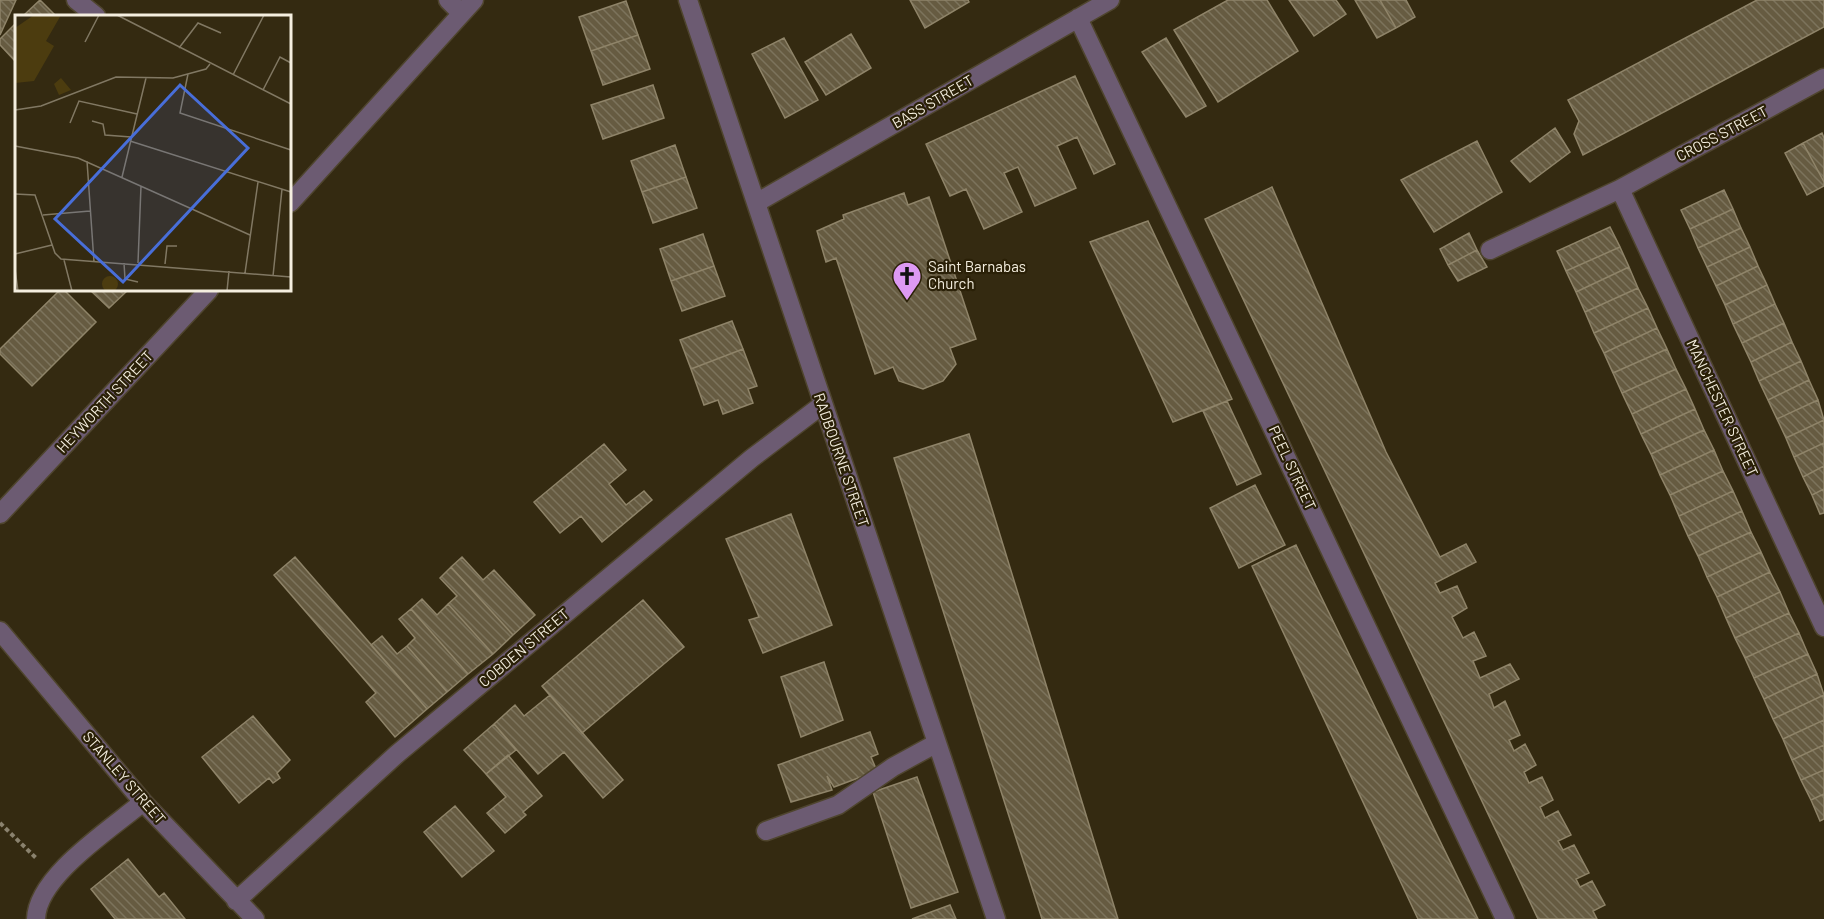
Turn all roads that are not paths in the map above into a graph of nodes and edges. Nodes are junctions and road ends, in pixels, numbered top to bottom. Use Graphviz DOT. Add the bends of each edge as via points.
graph roads {
  1 [pos="76,0"];
  2 [pos="448,0"];
  3 [pos="688,0"];
  4 [pos="1110,0"];
  5 [pos="467,7"];
  6 [pos="95,15"];
  7 [pos="1078,18"];
  8 [pos="1824,78"];
  9 [pos="1620,189"];
  10 [pos="292,196"];
  11 [pos="756,203"];
  12 [pos="1490,250"];
  13 [pos="208,291"];
  14 [pos="822,405"];
  15 [pos="0,514"];
  16 [pos="1824,627"];
  17 [pos="0,631"];
  18 [pos="937,743"];
  19 [pos="143,802"];
  20 [pos="765,831"];
  21 [pos="236,901"];
  22 [pos="36,919"];
  23 [pos="255,919"];
  24 [pos="996,919"];
  25 [pos="1505,919"];
  1 -- 6 [label="street"];
  2 -- 5 [label="street"];
  3 -- 11 [label="street, RADBOURNE STREET"];
  4 -- 7 [label="street, BASS STREET"];
  5 -- 10 [label="street"];
  7 -- 11 [label="street, BASS STREET"];
  7 -- 25 [label="street, PEEL STREET"];
  8 -- 9 [label="street, CROSS STREET"];
  9 -- 12 [label="street, CROSS STREET"];
  9 -- 16 [label="street, MANCHESTER STREET"];
  11 -- 14 [label="street, RADBOURNE STREET"];
  13 -- 15 [label="street, HEYWORTH STREET"];
  14 -- 18 [label="street, RADBOURNE STREET"];
  14 -- 21 [label="street, COBDEN STREET" via="752,458 397,754"];
  17 -- 19 [label="street, STANLEY STREET"];
  18 -- 20 [label="street" via="893,767 838,805"];
  18 -- 24 [label="street, RADBOURNE STREET"];
  19 -- 21 [label="street, STANLEY STREET"];
  19 -- 22 [label="street" via="57,874 40,899"];
  21 -- 23 [label="street, STANLEY STREET"];
}
